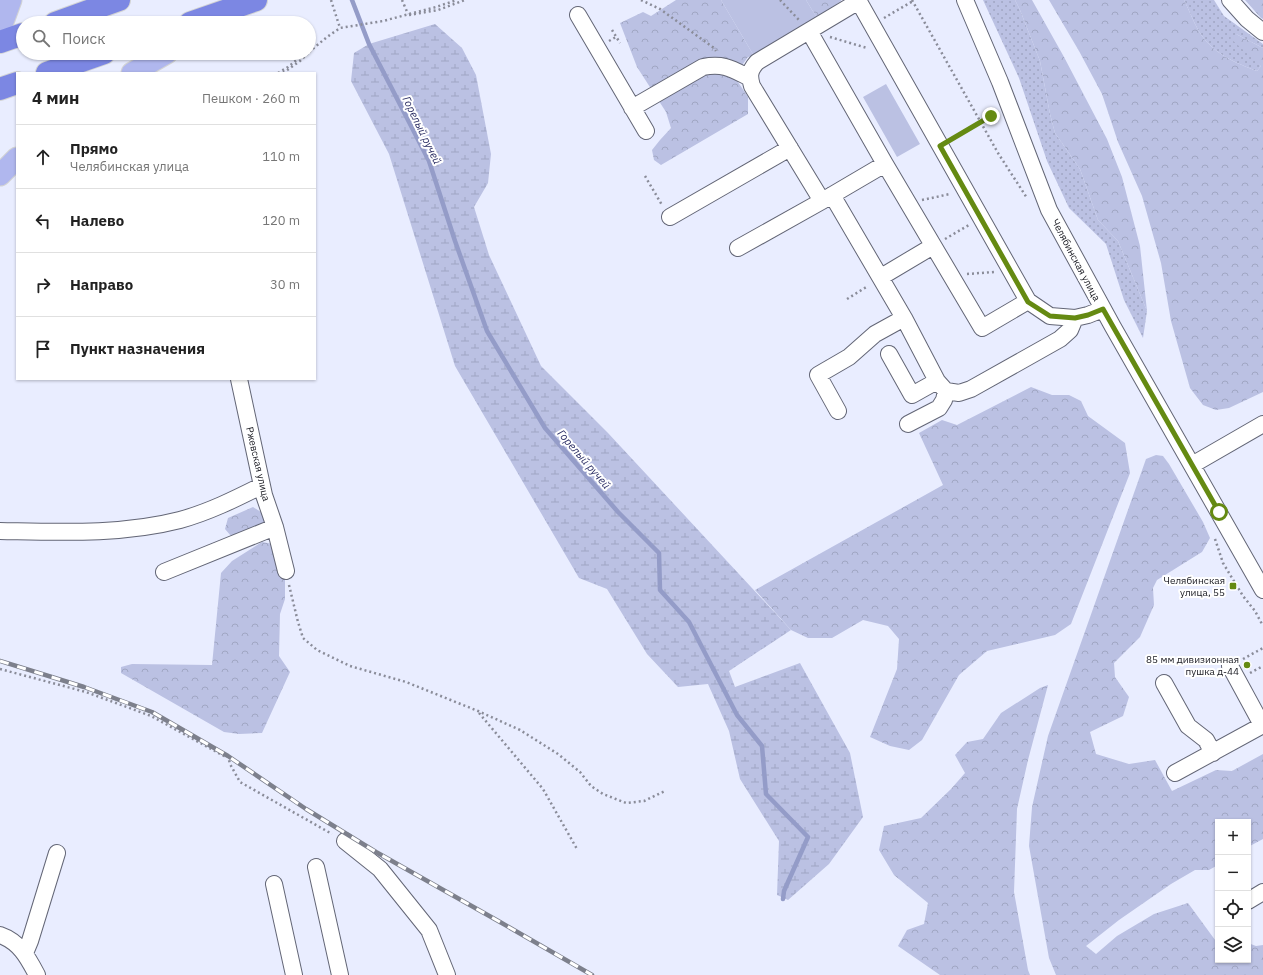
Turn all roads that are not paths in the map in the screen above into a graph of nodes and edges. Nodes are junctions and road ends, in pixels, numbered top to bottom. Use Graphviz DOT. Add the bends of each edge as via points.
graph roads {
  1 [pos="11,0"];
  2 [pos="120,0"];
  3 [pos="255,0"];
  4 [pos="965,0"];
  5 [pos="1230,0"];
  6 [pos="859,1"];
  7 [pos="578,15"];
  8 [pos="75,16"];
  9 [pos="210,16"];
  10 [pos="229,16"];
  11 [pos="0,30"];
  12 [pos="809,31"];
  13 [pos="1263,32"];
  14 [pos="16,36"];
  15 [pos="0,42"];
  16 [pos="84,60"];
  17 [pos="155,60"];
  18 [pos="50,72"];
  19 [pos="134,72"];
  20 [pos="750,78"];
  21 [pos="16,84"];
  22 [pos="0,89"];
  23 [pos="632,108"];
  24 [pos="646,132"];
  25 [pos="790,148"];
  26 [pos="16,159"];
  27 [pos="885,164"];
  28 [pos="0,175"];
  29 [pos="827,198"];
  30 [pos="670,217"];
  31 [pos="933,246"];
  32 [pos="738,248"];
  33 [pos="881,277"];
  34 [pos="1028,302"];
  35 [pos="1103,309"];
  36 [pos="904,318"];
  37 [pos="1075,318"];
  38 [pos="889,354"];
  39 [pos="238,380"];
  40 [pos="942,386"];
  41 [pos="838,411"];
  42 [pos="908,424"];
  43 [pos="1263,424"];
  44 [pos="1192,465"];
  45 [pos="262,486"];
  46 [pos="275,527"];
  47 [pos="0,531"];
  48 [pos="286,571"];
  49 [pos="164,572"];
  50 [pos="1263,590"];
  51 [pos="1230,666"];
  52 [pos="1164,683"];
  53 [pos="1263,725"];
  54 [pos="1213,753"];
  55 [pos="1175,773"];
  56 [pos="345,841"];
  57 [pos="58,853"];
  58 [pos="316,867"];
  59 [pos="274,884"];
  60 [pos="1263,892"];
  61 [pos="1251,900"];
  62 [pos="0,935"];
  63 [pos="25,953"];
  64 [pos="37,975"];
  65 [pos="294,975"];
  66 [pos="340,975"];
  67 [pos="447,975"];
  1 -- 11 [label="main road"];
  2 -- 8 [label="highway"];
  3 -- 9 [label="highway"];
  3 -- 10 [label="main road"];
  4 -- 35 [label="street, Челябинская улица" via="1000,82 1049,210"];
  5 -- 13 [label="street"];
  6 -- 12 [label="street"];
  6 -- 34 [label="street"];
  7 -- 23 [label="street"];
  12 -- 20 [label="street" via="757,62 752,68"];
  12 -- 27 [label="street"];
  14 -- 15 [label="highway"];
  16 -- 18 [label="highway"];
  17 -- 19 [label="main road"];
  20 -- 23 [label="street" via="727,67 703,66"];
  20 -- 25 [label="street" via="752,86"];
  21 -- 22 [label="highway"];
  23 -- 24 [label="street"];
  25 -- 29 [label="street"];
  25 -- 30 [label="street"];
  26 -- 28 [label="main road"];
  27 -- 29 [label="street"];
  27 -- 31 [label="street"];
  29 -- 32 [label="street"];
  29 -- 33 [label="street"];
  31 -- 33 [label="street"];
  31 -- 34 [label="street" via="982,328"];
  33 -- 36 [label="street"];
  34 -- 37 [label="street" via="1050,316"];
  35 -- 37 [label="street"];
  35 -- 44 [label="street, Челябинская улица"];
  36 -- 40 [label="street"];
  36 -- 41 [label="street" via="875,334 849,357 818,375"];
  37 -- 40 [label="street" via="1070,330 1060,339 971,389 959,393"];
  38 -- 40 [label="street" via="912,395"];
  39 -- 45 [label="street, Ржевская улица"];
  40 -- 42 [label="street" via="944,400 939,408"];
  43 -- 44 [label="street"];
  44 -- 50 [label="street, Челябинская улица"];
  45 -- 46 [label="street, Ржевская улица"];
  45 -- 47 [label="street" via="209,510 179,520 128,530"];
  46 -- 48 [label="street, Ржевская улица"];
  46 -- 49 [label="street"];
  51 -- 53 [label="street"];
  52 -- 54 [label="street" via="1188,726 1206,740"];
  53 -- 54 [label="street"];
  54 -- 55 [label="street"];
  56 -- 67 [label="street" via="380,869 429,930"];
  57 -- 63 [label="street"];
  58 -- 66 [label="street"];
  59 -- 65 [label="street"];
  60 -- 61 [label="street"];
  62 -- 63 [label="street" via="14,942"];
  63 -- 64 [label="street"];
}
